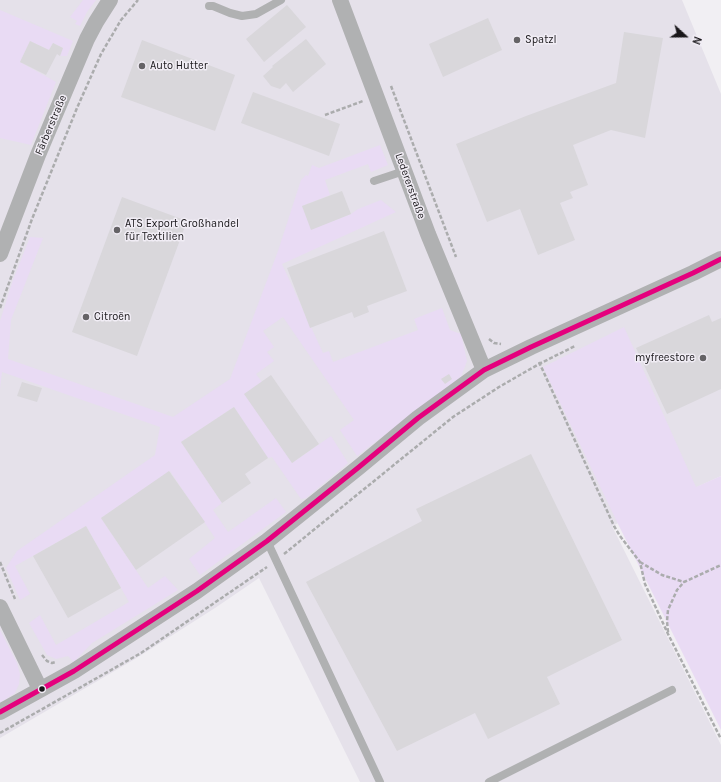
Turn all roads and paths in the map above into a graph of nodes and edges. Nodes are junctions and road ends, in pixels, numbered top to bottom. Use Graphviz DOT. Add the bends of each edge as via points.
graph roads {
  1 [pos="110,0"];
  2 [pos="138,0"];
  3 [pos="281,0"];
  4 [pos="340,0"];
  5 [pos="209,6"];
  6 [pos="389,82"];
  7 [pos="376,96"];
  8 [pos="325,115"];
  9 [pos="404,171"];
  10 [pos="374,181"];
  11 [pos="0,254"];
  12 [pos="457,259"];
  13 [pos="721,259"];
  14 [pos="0,308"];
  15 [pos="488,338"];
  16 [pos="503,344"];
  17 [pos="578,344"];
  18 [pos="539,364"];
  19 [pos="484,370"];
  20 [pos="267,541"];
  21 [pos="277,560"];
  22 [pos="0,562"];
  23 [pos="640,562"];
  24 [pos="721,565"];
  25 [pos="684,582"];
  26 [pos="16,601"];
  27 [pos="0,608"];
  28 [pos="668,634"];
  29 [pos="41,653"];
  30 [pos="74,671"];
  31 [pos="84,686"];
  32 [pos="40,689"];
  33 [pos="672,690"];
  34 [pos="0,712"];
  35 [pos="0,733"];
  36 [pos="721,739"];
  37 [pos="380,782"];
  38 [pos="489,782"];
  1 -- 11 [label="street, Färberstraße" via="87,39"];
  2 -- 14 [label="path" via="121,20 101,54 35,212"];
  3 -- 5 [label="lane" via="256,14 242,16"];
  4 -- 7 [label="street, Ledererstraße"];
  6 -- 12 [label="path"];
  7 -- 8 [label="path"];
  7 -- 9 [label="street, Ledererstraße"];
  9 -- 10 [label="lane"];
  9 -- 19 [label="street, Ledererstraße"];
  13 -- 19 [label="street"];
  15 -- 16 [label="path" via="494,343"];
  17 -- 18 [label="path"];
  18 -- 21 [label="path" via="453,417"];
  18 -- 23 [label="path" via="614,526"];
  19 -- 20 [label="street" via="418,418"];
  20 -- 21 [label="lane"];
  20 -- 30 [label="street"];
  21 -- 31 [label="path" via="141,653"];
  21 -- 37 [label="lane"];
  22 -- 26 [label="path"];
  23 -- 25 [label="path" via="662,575"];
  23 -- 28 [label="path" via="645,584"];
  24 -- 25 [label="path"];
  25 -- 28 [label="path" via="677,590 668,610"];
  27 -- 32 [label="street"];
  28 -- 36 [label="path"];
  29 -- 30 [label="path" via="52,663 65,660"];
  30 -- 31 [label="path"];
  30 -- 32 [label="street"];
  31 -- 35 [label="path"];
  32 -- 34 [label="street"];
  33 -- 38 [label="lane"];
}
